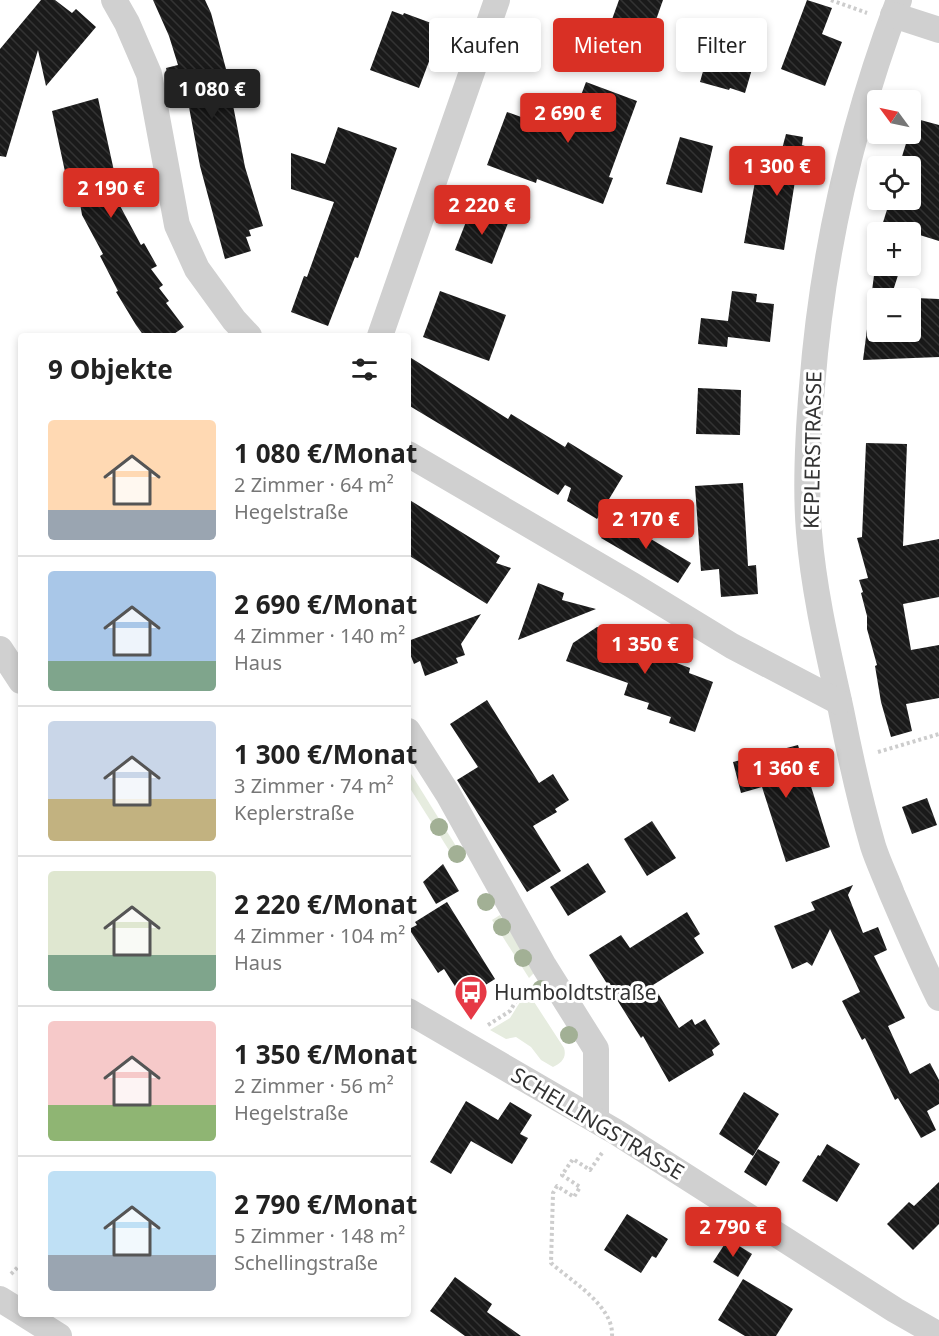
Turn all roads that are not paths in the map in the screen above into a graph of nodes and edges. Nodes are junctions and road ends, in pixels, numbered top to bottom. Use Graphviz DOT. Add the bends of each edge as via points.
graph roads {
  1 [pos="114,0"];
  2 [pos="497,0"];
  3 [pos="896,8"];
  4 [pos="939,30"];
  5 [pos="246,333"];
  6 [pos="381,333"];
  7 [pos="411,455"];
  8 [pos="0,649"];
  9 [pos="18,676"];
  10 [pos="839,702"];
  11 [pos="411,736"];
  12 [pos="939,998"];
  13 [pos="411,1013"];
  14 [pos="606,1126"];
  15 [pos="0,1299"];
  16 [pos="18,1310"];
  17 [pos="28,1317"];
  18 [pos="939,1335"];
  19 [pos="59,1336"];
  1 -- 5 [label="street" via="149,74 177,225 197,269"];
  2 -- 6 [label="street"];
  3 -- 4 [label="street"];
  3 -- 10 [label="street, KEPLERSTRASSE" via="840,195 815,343 809,429 809,534 820,620"];
  7 -- 10 [label="street" via="732,646"];
  8 -- 9 [label="street"];
  10 -- 12 [label="street, KEPLERSTRASSE" via="874,849"];
  11 -- 14 [label="street" via="596,1049"];
  13 -- 14 [label="street, SCHELLINGSTRASSE"];
  14 -- 18 [label="street, SCHELLINGSTRASSE"];
  15 -- 16 [label="street"];
  17 -- 19 [label="street"];
}
